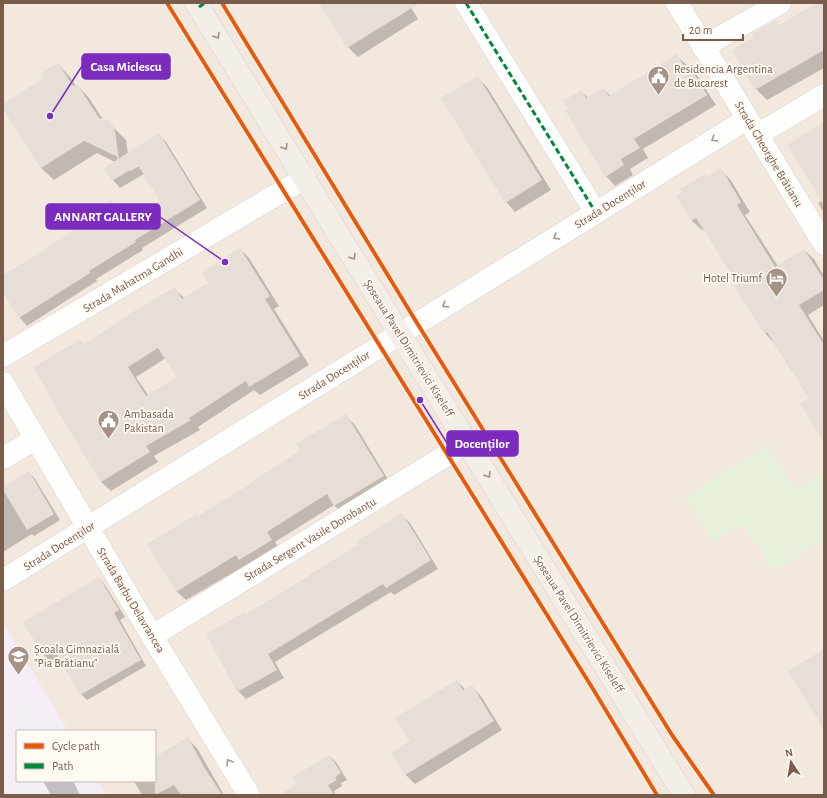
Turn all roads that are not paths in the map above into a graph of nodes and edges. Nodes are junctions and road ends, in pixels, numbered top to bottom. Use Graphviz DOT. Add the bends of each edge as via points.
graph roads {
  1 [pos="466,3"];
  2 [pos="677,3"];
  3 [pos="780,3"];
  4 [pos="200,4"];
  5 [pos="703,46"];
  6 [pos="824,95"];
  7 [pos="752,127"];
  8 [pos="304,178"];
  9 [pos="596,213"];
  10 [pos="824,244"];
  11 [pos="400,334"];
  12 [pos="3,356"];
  13 [pos="3,383"];
  14 [pos="36,439"];
  15 [pos="468,442"];
  16 [pos="3,458"];
  17 [pos="88,528"];
  18 [pos="3,580"];
  19 [pos="152,636"];
  20 [pos="249,795"];
  21 [pos="684,795"];
  1 -- 9 [label="street"];
  2 -- 5 [label="street, Strada Gheorghe Brătianu"];
  3 -- 5 [label="street"];
  4 -- 8 [label="main road, Șoseaua Pavel Dimitrievici Kiseleff, one-way"];
  5 -- 7 [label="street, Strada Gheorghe Brătianu"];
  6 -- 7 [label="street, Strada Docenților"];
  7 -- 9 [label="street, Strada Docenților, one-way"];
  7 -- 10 [label="street, Strada Gheorghe Brătianu"];
  8 -- 11 [label="main road, Șoseaua Pavel Dimitrievici Kiseleff, one-way"];
  8 -- 12 [label="street, Strada Mahatma Gandhi"];
  9 -- 11 [label="street, Strada Docenților, one-way"];
  11 -- 15 [label="main road, Șoseaua Pavel Dimitrievici Kiseleff"];
  11 -- 17 [label="street, Strada Docenților"];
  13 -- 14 [label="street, Strada Barbu Delavrancea"];
  14 -- 16 [label="street"];
  14 -- 17 [label="street, Strada Barbu Delavrancea"];
  15 -- 19 [label="street, Strada Sergent Vasile Dorobanțu"];
  15 -- 21 [label="main road, Șoseaua Pavel Dimitrievici Kiseleff, one-way"];
  17 -- 18 [label="street, Strada Docenților"];
  17 -- 19 [label="street, Strada Barbu Delavrancea"];
  20 -- 19 [label="street, Strada Barbu Delavrancea, one-way"];
}
